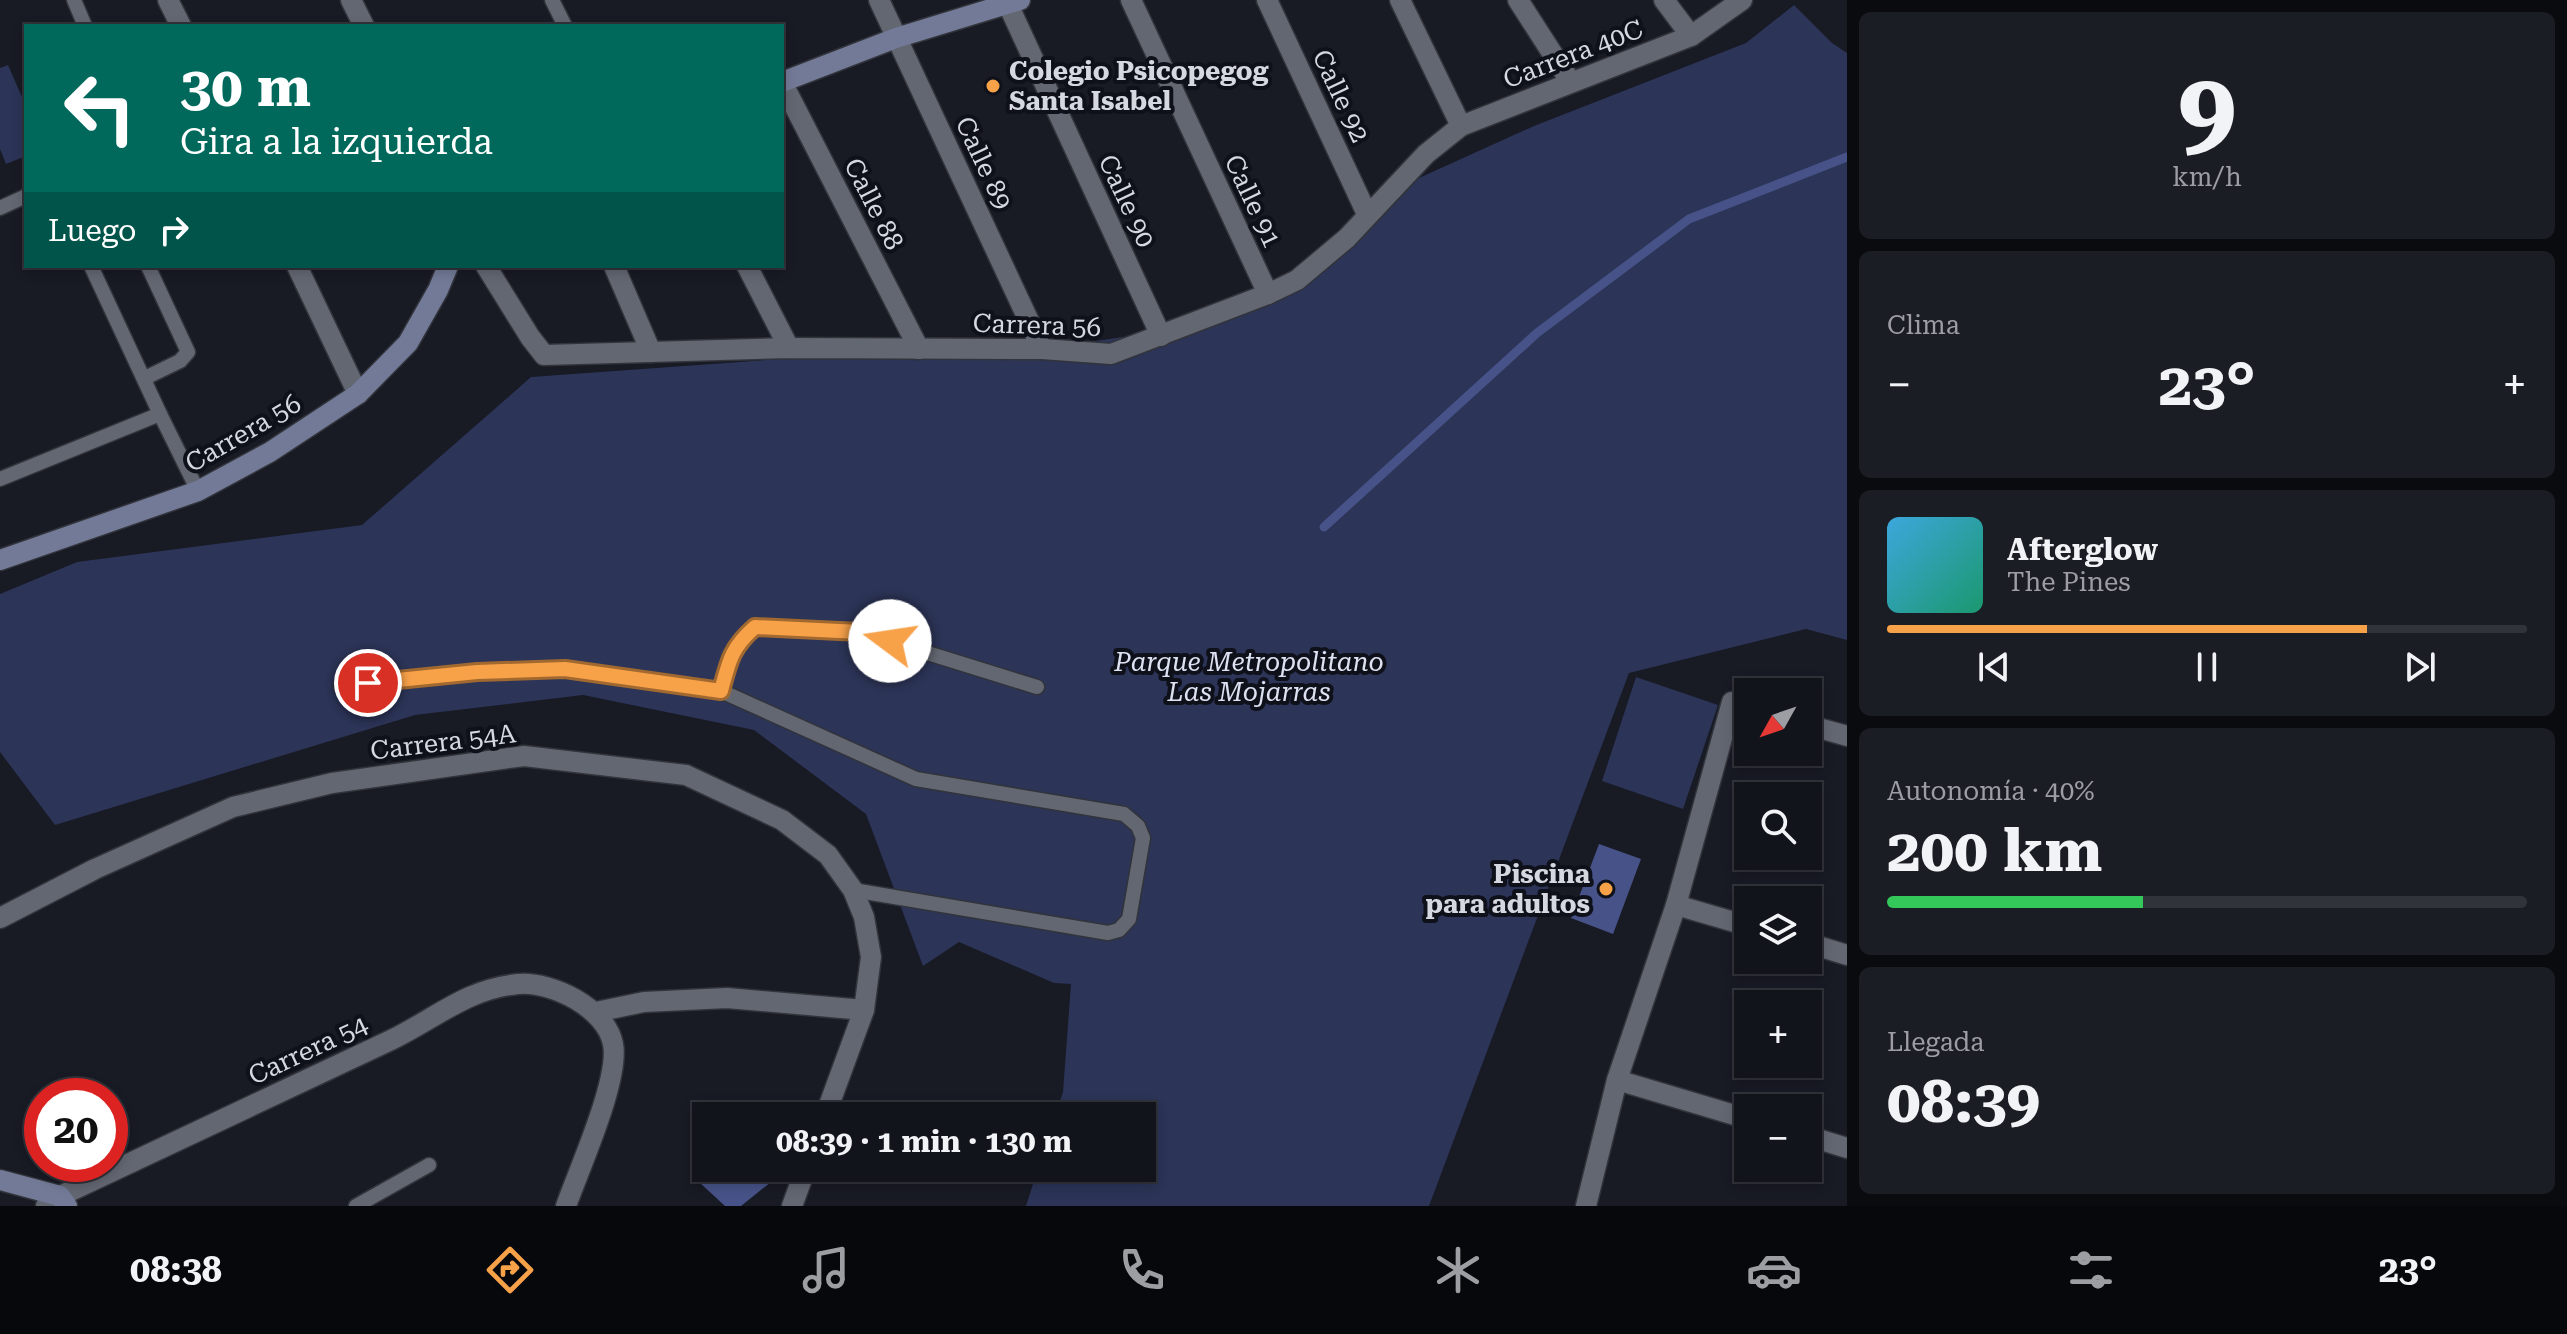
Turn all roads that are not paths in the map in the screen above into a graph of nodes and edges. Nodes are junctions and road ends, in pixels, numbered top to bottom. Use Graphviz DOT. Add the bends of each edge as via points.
graph roads {
  1 [pos="74,0"];
  2 [pos="168,0"];
  3 [pos="351,0"];
  4 [pos="552,0"];
  5 [pos="879,0"];
  6 [pos="1131,0"];
  7 [pos="1267,0"];
  8 [pos="1400,0"];
  9 [pos="1518,0"];
  10 [pos="1664,0"];
  11 [pos="1742,0"];
  12 [pos="1011,1"];
  13 [pos="84,24"];
  14 [pos="180,24"];
  15 [pos="363,24"];
  16 [pos="564,24"];
  17 [pos="1691,36"];
  18 [pos="896,38"];
  19 [pos="784,81"];
  20 [pos="1570,81"];
  21 [pos="784,86"];
  22 [pos="1461,126"];
  23 [pos="24,197"];
  24 [pos="0,208"];
  25 [pos="1367,214"];
  26 [pos="92,268"];
  27 [pos="149,268"];
  28 [pos="298,268"];
  29 [pos="447,268"];
  30 [pos="487,268"];
  31 [pos="615,268"];
  32 [pos="748,268"];
  33 [pos="1268,294"];
  34 [pos="1161,336"];
  35 [pos="789,348"];
  36 [pos="919,349"];
  37 [pos="1042,349"];
  38 [pos="651,352"];
  39 [pos="145,378"];
  40 [pos="358,394"];
  41 [pos="160,414"];
  42 [pos="0,479"];
  43 [pos="198,491"];
  44 [pos="0,560"];
  45 [pos="341,686"];
  46 [pos="1037,687"];
  47 [pos="721,691"];
  48 [pos="1734,702"];
  49 [pos="1822,729"];
  50 [pos="1847,736"];
  51 [pos="853,890"];
  52 [pos="1676,905"];
  53 [pos="0,918"];
  54 [pos="1734,922"];
  55 [pos="1822,947"];
  56 [pos="1847,955"];
  57 [pos="864,1010"];
  58 [pos="596,1012"];
  59 [pos="1617,1080"];
  60 [pos="830,1102"];
  61 [pos="1734,1115"];
  62 [pos="1822,1140"];
  63 [pos="1847,1148"];
  64 [pos="429,1165"];
  65 [pos="0,1180"];
  66 [pos="801,1182"];
  67 [pos="58,1203"];
  68 [pos="356,1206"];
  69 [pos="566,1206"];
  70 [pos="792,1206"];
  71 [pos="1586,1206"];
  1 -- 13 [label="lane"];
  2 -- 14 [label="street"];
  3 -- 15 [label="street"];
  4 -- 16 [label="lane"];
  5 -- 18 [label="street, Calle 89"];
  6 -- 33 [label="street, Calle 91"];
  7 -- 25 [label="street, Calle 92"];
  8 -- 22 [label="street"];
  9 -- 20 [label="street"];
  10 -- 17 [label="street"];
  11 -- 17 [label="street, Carrera 40C"];
  12 -- 18 [label="street"];
  12 -- 34 [label="street, Calle 90"];
  17 -- 20 [label="street, Carrera 40C"];
  18 -- 19 [label="street"];
  18 -- 37 [label="street, Calle 89"];
  20 -- 22 [label="street, Carrera 40C"];
  21 -- 36 [label="street, Calle 88"];
  22 -- 25 [label="street, Carrera 56"];
  23 -- 24 [label="lane"];
  25 -- 33 [label="street, Carrera 56" via="1297,280"];
  26 -- 39 [label="lane"];
  27 -- 39 [label="lane" via="188,352"];
  28 -- 40 [label="street"];
  29 -- 40 [label="street, Carrera 56" via="408,343"];
  30 -- 38 [label="street, Carrera 56" via="544,355"];
  31 -- 38 [label="street"];
  32 -- 35 [label="street"];
  33 -- 34 [label="street, Carrera 56"];
  34 -- 37 [label="street, Carrera 56" via="1111,354"];
  35 -- 36 [label="street, Carrera 56"];
  35 -- 38 [label="street, Carrera 56"];
  36 -- 37 [label="street, Carrera 56"];
  39 -- 41 [label="lane"];
  40 -- 43 [label="street, Carrera 56"];
  41 -- 42 [label="lane"];
  41 -- 43 [label="lane"];
  43 -- 44 [label="street, Carrera 56"];
  45 -- 47 [label="lane" via="565,669"];
  46 -- 47 [label="lane" via="860,632 755,627 730,656"];
  47 -- 51 [label="lane" via="916,779 1124,814 1143,838 1129,919 1108,933"];
  48 -- 52 [label="street"];
  49 -- 50 [label="street"];
  51 -- 53 [label="street, Carrera 54A" via="828,855 782,820 686,775 524,756 332,783 233,807"];
  51 -- 57 [label="street, Carrera 54A" via="871,957"];
  52 -- 54 [label="street"];
  52 -- 59 [label="street"];
  55 -- 56 [label="street"];
  57 -- 58 [label="street" via="727,998 644,1002"];
  57 -- 60 [label="street, Carrera 54A"];
  58 -- 67 [label="street, Carrera 54" via="546,986 493,988 453,1003 398,1037"];
  58 -- 69 [label="street" via="607,1024 614,1046 610,1084"];
  59 -- 61 [label="street"];
  59 -- 71 [label="street"];
  62 -- 63 [label="street"];
  64 -- 68 [label="lane"];
  65 -- 67 [label="street"];
  66 -- 70 [label="street"];
}
